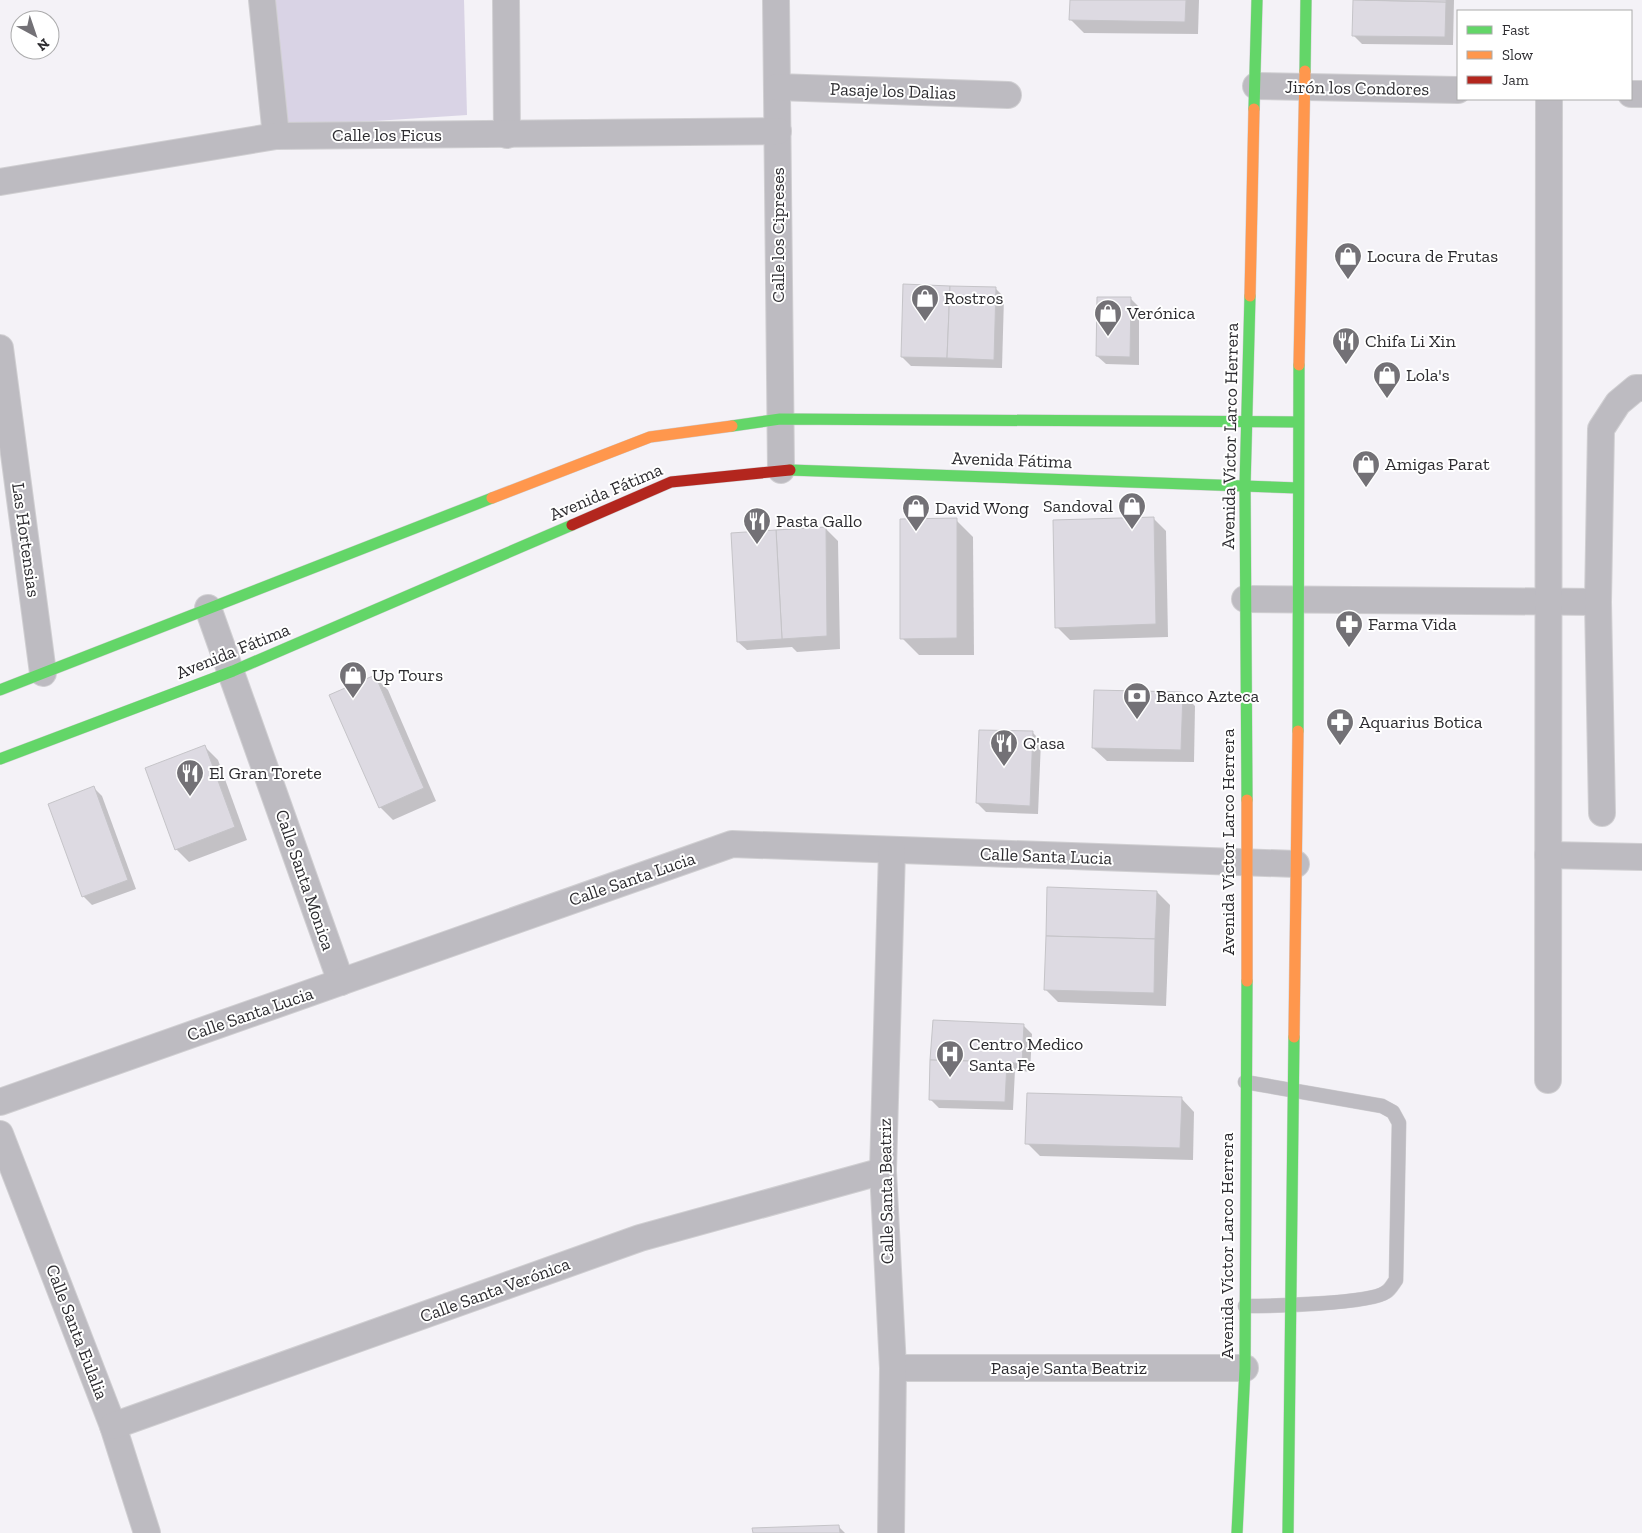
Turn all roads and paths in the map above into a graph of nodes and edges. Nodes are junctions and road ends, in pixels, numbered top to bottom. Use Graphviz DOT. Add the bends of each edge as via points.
graph roads {
  1 [pos="262,0"];
  2 [pos="506,0"];
  3 [pos="776,0"];
  4 [pos="1257,0"];
  5 [pos="1306,0"];
  6 [pos="1256,86"];
  7 [pos="777,87"];
  8 [pos="1304,88"];
  9 [pos="1457,90"];
  10 [pos="1008,95"];
  11 [pos="1549,100"];
  12 [pos="778,131"];
  13 [pos="507,134"];
  14 [pos="276,136"];
  15 [pos="0,182"];
  16 [pos="0,348"];
  17 [pos="1642,388"];
  18 [pos="780,419"];
  19 [pos="1248,421"];
  20 [pos="1298,422"];
  21 [pos="781,470"];
  22 [pos="1245,486"];
  23 [pos="1298,488"];
  24 [pos="1245,599"];
  25 [pos="1300,601"];
  26 [pos="1548,602"];
  27 [pos="1598,602"];
  28 [pos="208,608"];
  29 [pos="233,671"];
  30 [pos="43,674"];
  31 [pos="0,690"];
  32 [pos="0,759"];
  33 [pos="1602,813"];
  34 [pos="892,850"];
  35 [pos="1548,855"];
  36 [pos="1642,857"];
  37 [pos="1247,864"];
  38 [pos="1296,864"];
  39 [pos="341,982"];
  40 [pos="1548,1080"];
  41 [pos="1245,1082"];
  42 [pos="1294,1089"];
  43 [pos="0,1102"];
  44 [pos="0,1134"];
  45 [pos="883,1171"];
  46 [pos="1245,1306"];
  47 [pos="1291,1306"];
  48 [pos="893,1368"];
  49 [pos="1245,1368"];
  50 [pos="113,1426"];
  51 [pos="147,1533"];
  52 [pos="891,1533"];
  53 [pos="1237,1533"];
  54 [pos="1288,1533"];
  1 -- 14 [label="street"];
  2 -- 13 [label="street"];
  3 -- 7 [label="street, Calle los Cipreses"];
  4 -- 6 [label="main road, Avenida Víctor Larco Herrera"];
  5 -- 8 [label="main road"];
  6 -- 8 [label="street, Jirón los Condores"];
  6 -- 19 [label="main road, Avenida Víctor Larco Herrera"];
  7 -- 10 [label="street, Pasaje los Dalias"];
  7 -- 12 [label="street, Calle los Cipreses"];
  8 -- 9 [label="street, Jirón los Condores"];
  8 -- 20 [label="main road"];
  11 -- 26 [label="street"];
  12 -- 13 [label="street, Calle los Ficus"];
  12 -- 18 [label="street, Calle los Cipreses"];
  13 -- 14 [label="street, Calle los Ficus"];
  14 -- 15 [label="street, Calle los Ficus"];
  16 -- 30 [label="street, Las Hortensias"];
  17 -- 27 [label="street" via="1636,388 1618,403 1601,429"];
  18 -- 19 [label="main road, Avenida Fátima"];
  18 -- 21 [label="street, Calle los Cipreses"];
  18 -- 28 [label="main road, Avenida Fátima" via="650,437"];
  19 -- 20 [label="main road, Avenida Fátima"];
  19 -- 22 [label="main road, Avenida Víctor Larco Herrera"];
  20 -- 23 [label="main road"];
  21 -- 22 [label="main road, Avenida Fátima"];
  21 -- 29 [label="main road, Avenida Fátima" via="671,482"];
  22 -- 23 [label="main road, Avenida Fátima"];
  22 -- 24 [label="main road, Avenida Víctor Larco Herrera"];
  23 -- 25 [label="main road"];
  24 -- 25 [label="street"];
  24 -- 37 [label="main road, Avenida Víctor Larco Herrera"];
  25 -- 26 [label="street"];
  25 -- 38 [label="main road"];
  26 -- 27 [label="street"];
  26 -- 35 [label="street"];
  27 -- 33 [label="street"];
  28 -- 29 [label="street, Calle Santa Monica"];
  28 -- 30 [label="main road, Avenida Fátima"];
  29 -- 32 [label="main road, Avenida Fátima"];
  29 -- 39 [label="street, Calle Santa Monica"];
  30 -- 31 [label="main road, Avenida Fátima"];
  34 -- 37 [label="street, Calle Santa Lucia"];
  34 -- 39 [label="street, Calle Santa Lucia" via="732,844"];
  34 -- 45 [label="street, Calle Santa Beatriz"];
  35 -- 36 [label="street"];
  35 -- 40 [label="street"];
  37 -- 38 [label="street, Calle Santa Lucia"];
  37 -- 41 [label="main road, Avenida Víctor Larco Herrera"];
  38 -- 42 [label="main road"];
  39 -- 43 [label="street, Calle Santa Lucia"];
  41 -- 42 [label="lane"];
  41 -- 46 [label="main road, Avenida Víctor Larco Herrera"];
  42 -- 47 [label="main road"];
  42 -- 47 [label="lane" via="1382,1106 1393,1112 1400,1122 1396,1280 1386,1293 1372,1298"];
  44 -- 50 [label="street, Calle Santa Eulalia"];
  45 -- 48 [label="street, Calle Santa Beatriz"];
  45 -- 50 [label="street, Calle Santa Verónica" via="640,1238"];
  46 -- 47 [label="lane"];
  46 -- 49 [label="main road, Avenida Víctor Larco Herrera"];
  47 -- 54 [label="main road"];
  48 -- 49 [label="street, Pasaje Santa Beatriz"];
  48 -- 52 [label="street, Calle Santa Beatriz"];
  49 -- 53 [label="main road, Avenida Víctor Larco Herrera"];
  50 -- 51 [label="street, Calle Santa Eulalia"];
}
